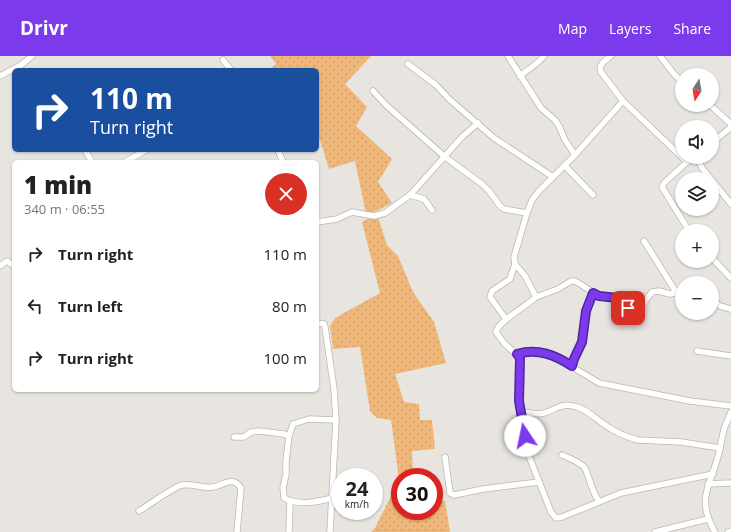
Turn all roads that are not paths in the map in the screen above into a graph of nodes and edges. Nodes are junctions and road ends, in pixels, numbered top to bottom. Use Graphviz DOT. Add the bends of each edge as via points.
graph roads {
  1 [pos="32,56"];
  2 [pos="508,56"];
  3 [pos="544,56"];
  4 [pos="611,56"];
  5 [pos="660,56"];
  6 [pos="223,60"];
  7 [pos="408,64"];
  8 [pos="23,68"];
  9 [pos="229,68"];
  10 [pos="12,72"];
  11 [pos="675,75"];
  12 [pos="0,76"];
  13 [pos="520,76"];
  14 [pos="373,91"];
  15 [pos="623,101"];
  16 [pos="718,112"];
  17 [pos="478,123"];
  18 [pos="731,124"];
  19 [pos="731,127"];
  20 [pos="719,137"];
  21 [pos="675,151"];
  22 [pos="142,152"];
  23 [pos="575,155"];
  24 [pos="445,157"];
  25 [pos="128,160"];
  26 [pos="684,164"];
  27 [pos="565,166"];
  28 [pos="553,177"];
  29 [pos="719,190"];
  30 [pos="410,195"];
  31 [pos="593,195"];
  32 [pos="731,204"];
  33 [pos="432,210"];
  34 [pos="527,213"];
  35 [pos="319,222"];
  36 [pos="685,224"];
  37 [pos="644,241"];
  38 [pos="515,264"];
  39 [pos="12,265"];
  40 [pos="719,265"];
  41 [pos="0,266"];
  42 [pos="731,278"];
  43 [pos="675,285"];
  44 [pos="675,292"];
  45 [pos="593,293"];
  46 [pos="536,298"];
  47 [pos="719,305"];
  48 [pos="731,310"];
  49 [pos="506,319"];
  50 [pos="319,323"];
  51 [pos="697,351"];
  52 [pos="517,354"];
  53 [pos="731,356"];
  54 [pos="572,366"];
  55 [pos="731,406"];
  56 [pos="520,411"];
  57 [pos="731,412"];
  58 [pos="336,420"];
  59 [pos="289,436"];
  60 [pos="234,437"];
  61 [pos="720,448"];
  62 [pos="562,455"];
  63 [pos="446,457"];
  64 [pos="334,468"];
  65 [pos="713,474"];
  66 [pos="539,482"];
  67 [pos="731,483"];
  68 [pos="708,484"];
  69 [pos="331,498"];
  70 [pos="290,501"];
  71 [pos="599,501"];
  72 [pos="139,511"];
  73 [pos="331,515"];
  74 [pos="708,519"];
  75 [pos="731,531"];
  76 [pos="237,532"];
  77 [pos="289,532"];
  78 [pos="330,532"];
  79 [pos="655,532"];
  80 [pos="715,532"];
  81 [pos="728,532"];
  1 -- 8 [label="street"];
  2 -- 13 [label="street"];
  3 -- 13 [label="street"];
  4 -- 15 [label="street" via="600,68"];
  5 -- 11 [label="street"];
  6 -- 9 [label="street"];
  7 -- 17 [label="street"];
  10 -- 12 [label="street"];
  13 -- 23 [label="street" via="541,108 555,120"];
  14 -- 24 [label="street"];
  15 -- 21 [label="street"];
  15 -- 23 [label="street"];
  16 -- 18 [label="street"];
  17 -- 24 [label="street"];
  17 -- 28 [label="street" via="494,138"];
  19 -- 20 [label="street"];
  22 -- 25 [label="street"];
  23 -- 27 [label="street"];
  24 -- 30 [label="street"];
  24 -- 34 [label="street" via="482,184 504,209"];
  26 -- 36 [label="street" via="662,187"];
  27 -- 28 [label="street"];
  27 -- 31 [label="street"];
  28 -- 34 [label="street" via="532,200"];
  29 -- 32 [label="street"];
  30 -- 33 [label="street" via="424,199"];
  30 -- 35 [label="street" via="380,215 368,216 352,212 337,219"];
  34 -- 38 [label="street" via="514,257"];
  37 -- 43 [label="street"];
  38 -- 46 [label="street" via="525,276"];
  38 -- 49 [label="street" via="510,279 492,291 490,297"];
  39 -- 41 [label="street" via="7,261"];
  40 -- 42 [label="street"];
  44 -- 45 [label="street" via="652,292 644,305 634,310 618,298"];
  45 -- 46 [label="street" via="580,283 571,281"];
  45 -- 54 [label="street" via="586,311 582,342"];
  46 -- 49 [label="street"];
  47 -- 48 [label="street"];
  49 -- 52 [label="street" via="496,332"];
  50 -- 58 [label="street" via="324,324 325,327"];
  51 -- 53 [label="street"];
  52 -- 54 [label="street" via="530,351 551,354"];
  52 -- 56 [label="street" via="520,358"];
  54 -- 55 [label="street" via="599,383 690,401"];
  56 -- 61 [label="street" via="530,414 544,413 570,405 590,412 609,428 632,439 681,442"];
  56 -- 66 [label="street" via="527,451"];
  57 -- 61 [label="street"];
  58 -- 59 [label="street" via="309,419 293,424"];
  58 -- 64 [label="street"];
  59 -- 60 [label="street" via="259,431 251,432 244,437"];
  59 -- 70 [label="street" via="283,493 284,498"];
  61 -- 65 [label="street"];
  62 -- 71 [label="street" via="586,470 593,492"];
  63 -- 66 [label="street" via="452,495"];
  65 -- 68 [label="street"];
  65 -- 71 [label="street" via="626,491"];
  66 -- 71 [label="street" via="556,518"];
  67 -- 68 [label="street"];
  68 -- 74 [label="street" via="705,505"];
  69 -- 70 [label="street" via="308,503"];
  70 -- 77 [label="street"];
  72 -- 76 [label="street" via="181,485 213,487 228,481 242,488"];
  73 -- 78 [label="street"];
  74 -- 79 [label="street"];
  74 -- 80 [label="street"];
  75 -- 81 [label="street"];
}
